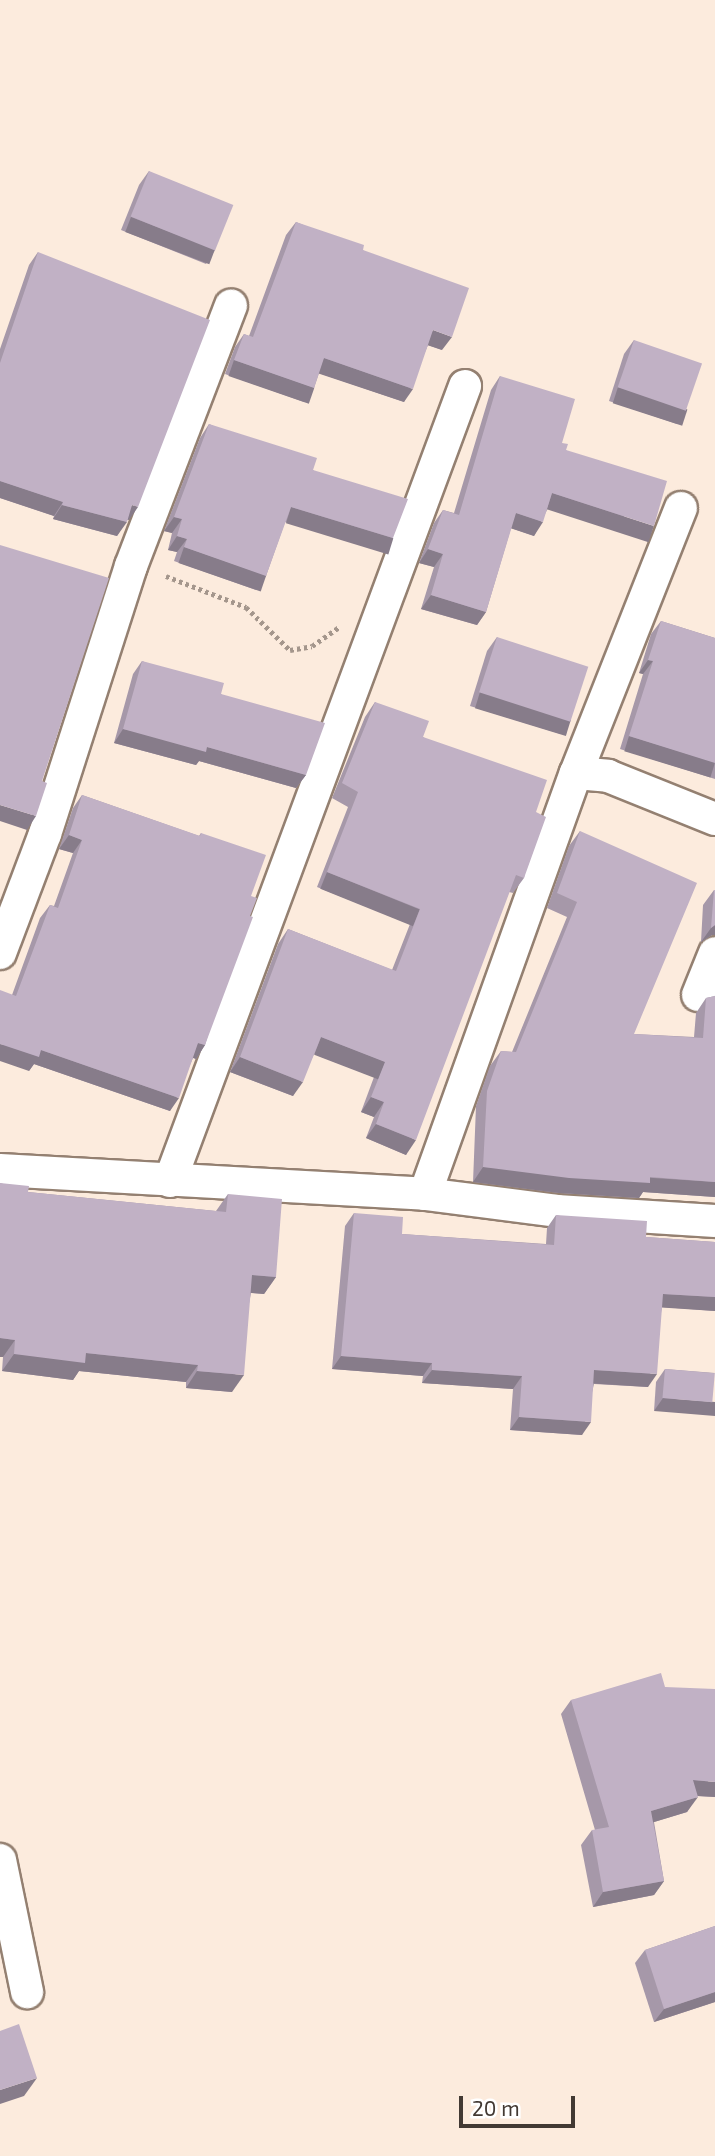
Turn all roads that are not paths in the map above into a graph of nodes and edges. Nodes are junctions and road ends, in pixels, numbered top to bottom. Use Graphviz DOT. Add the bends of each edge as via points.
graph roads {
  1 [pos="231,306"];
  2 [pos="465,386"];
  3 [pos="681,508"];
  4 [pos="576,773"];
  5 [pos="715,819"];
  6 [pos="0,953"];
  7 [pos="715,953"];
  8 [pos="698,995"];
  9 [pos="0,1170"];
  10 [pos="170,1181"];
  11 [pos="425,1194"];
  12 [pos="715,1221"];
  13 [pos="0,1860"];
  14 [pos="27,1992"];
  1 -- 6 [label="street" via="131,566 45,834"];
  2 -- 10 [label="street"];
  3 -- 4 [label="street"];
  4 -- 5 [label="street" via="608,776"];
  4 -- 11 [label="street"];
  7 -- 8 [label="street"];
  9 -- 10 [label="street"];
  10 -- 11 [label="street"];
  11 -- 12 [label="street" via="557,1211"];
  13 -- 14 [label="street"];
}
